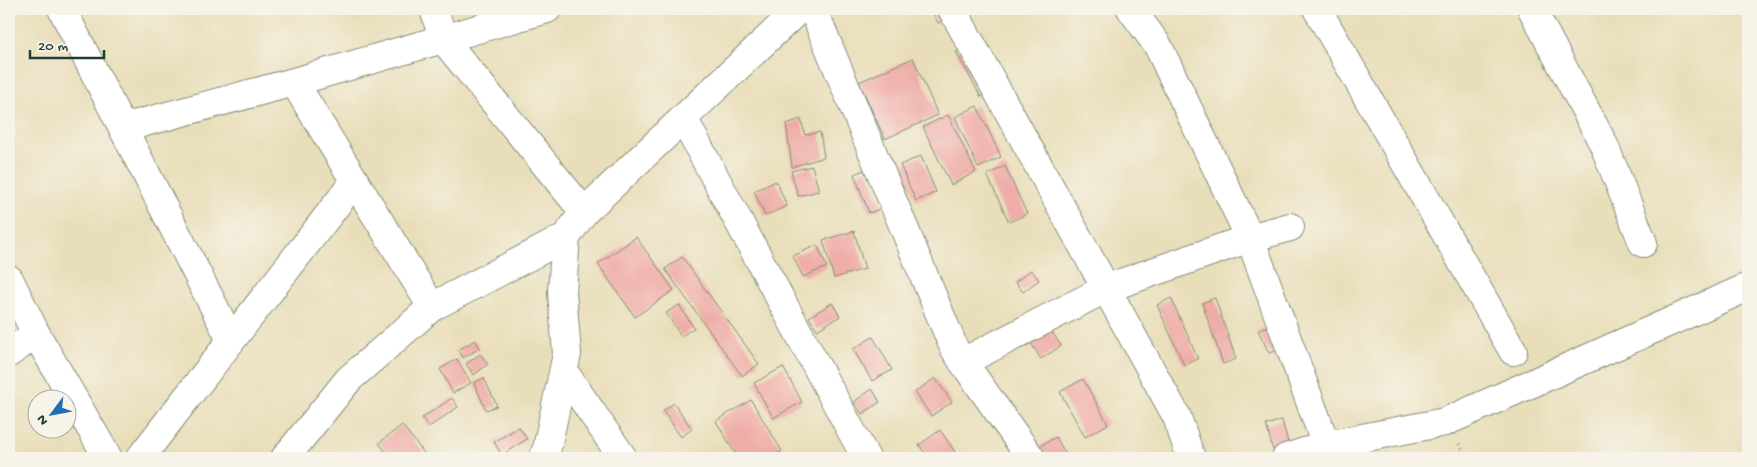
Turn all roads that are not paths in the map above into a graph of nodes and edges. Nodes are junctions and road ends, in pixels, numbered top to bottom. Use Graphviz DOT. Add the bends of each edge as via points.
graph roads {
  1 [pos="62,9"];
  2 [pos="434,9"];
  3 [pos="547,9"];
  4 [pos="799,9"];
  5 [pos="813,9"];
  6 [pos="952,9"];
  7 [pos="1131,9"];
  8 [pos="1317,9"];
  9 [pos="1532,9"];
  10 [pos="443,39"];
  11 [pos="294,82"];
  12 [pos="683,118"];
  13 [pos="123,128"];
  14 [pos="355,181"];
  15 [pos="584,212"];
  16 [pos="1290,227"];
  17 [pos="566,237"];
  18 [pos="1250,238"];
  19 [pos="1643,243"];
  20 [pos="9,279"];
  21 [pos="1748,287"];
  22 [pos="1107,288"];
  23 [pos="432,307"];
  24 [pos="36,334"];
  25 [pos="231,340"];
  26 [pos="1513,351"];
  27 [pos="9,353"];
  28 [pos="963,362"];
  29 [pos="564,372"];
  30 [pos="1326,445"];
  31 [pos="108,458"];
  32 [pos="140,458"];
  33 [pos="284,458"];
  34 [pos="543,458"];
  35 [pos="623,458"];
  36 [pos="866,458"];
  37 [pos="1031,458"];
  38 [pos="1190,458"];
  39 [pos="1286,458"];
  1 -- 13 [label="street"];
  2 -- 10 [label="street"];
  3 -- 10 [label="street"];
  4 -- 12 [label="street"];
  5 -- 28 [label="street" via="954,348"];
  6 -- 22 [label="street"];
  7 -- 18 [label="street" via="1158,46"];
  8 -- 26 [label="street"];
  9 -- 19 [label="street" via="1604,145"];
  10 -- 11 [label="street"];
  10 -- 15 [label="street"];
  11 -- 13 [label="street"];
  11 -- 14 [label="street"];
  12 -- 15 [label="street"];
  12 -- 36 [label="street"];
  13 -- 25 [label="street"];
  14 -- 23 [label="street"];
  14 -- 25 [label="street"];
  15 -- 17 [label="street"];
  16 -- 18 [label="street"];
  17 -- 23 [label="street"];
  17 -- 29 [label="street" via="562,292 567,354"];
  18 -- 22 [label="street"];
  18 -- 30 [label="street"];
  20 -- 24 [label="street"];
  21 -- 30 [label="street" via="1445,422"];
  22 -- 28 [label="street"];
  22 -- 38 [label="street" via="1177,417"];
  23 -- 33 [label="street" via="349,379"];
  24 -- 27 [label="street"];
  24 -- 31 [label="street"];
  25 -- 32 [label="street"];
  28 -- 37 [label="street"];
  29 -- 34 [label="street"];
  29 -- 35 [label="street"];
  30 -- 39 [label="street"];
}
